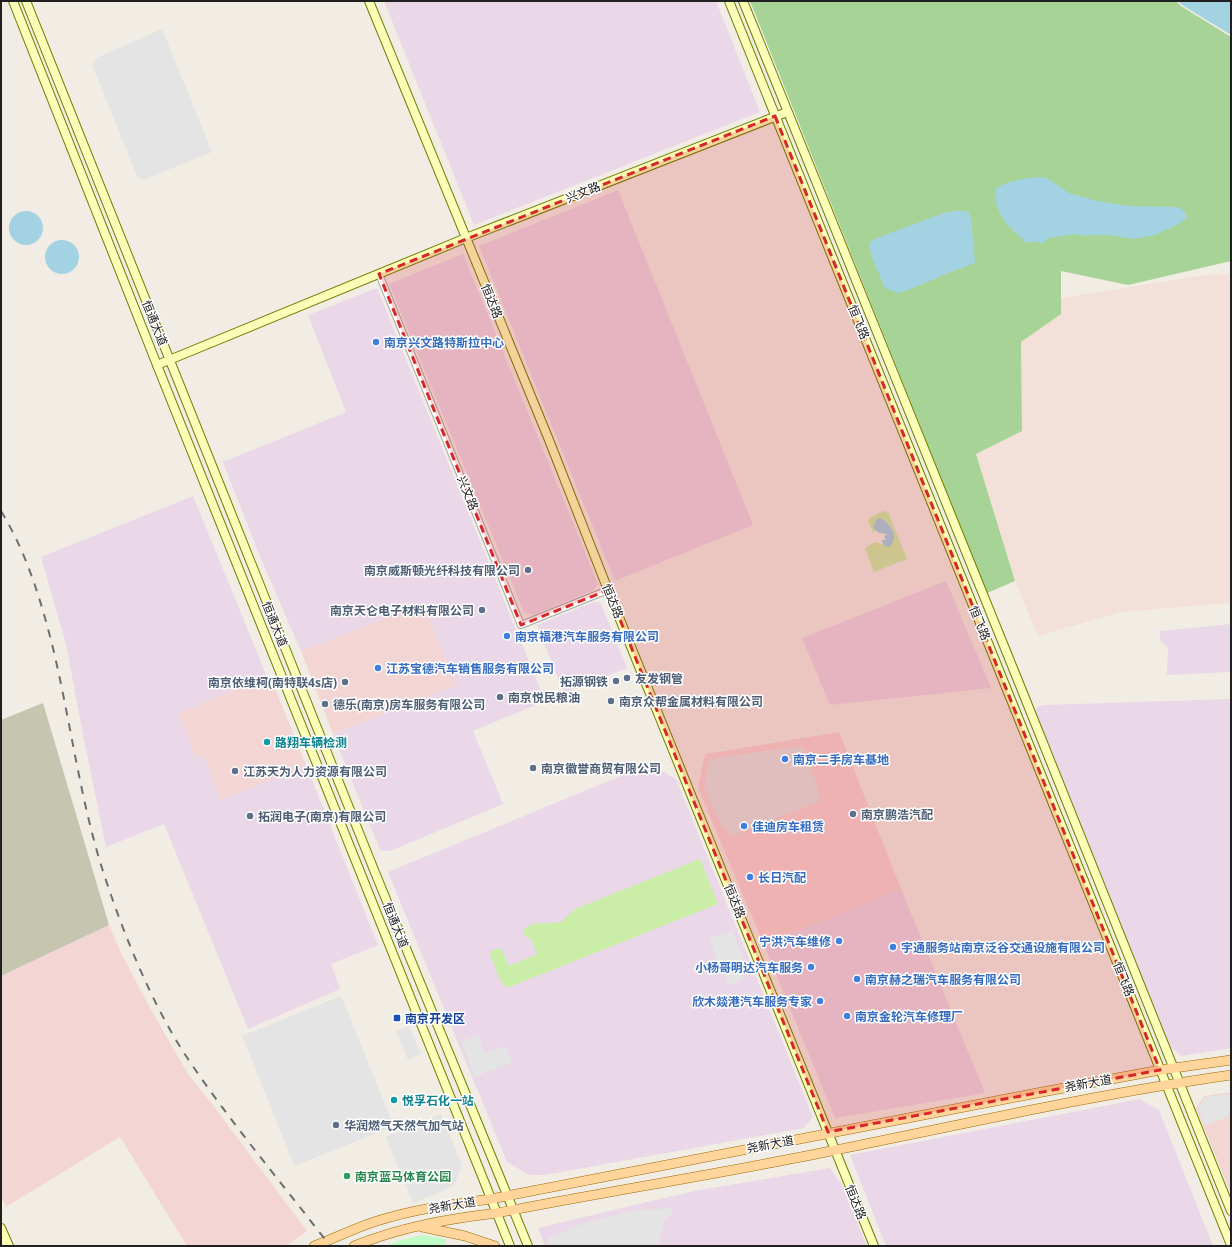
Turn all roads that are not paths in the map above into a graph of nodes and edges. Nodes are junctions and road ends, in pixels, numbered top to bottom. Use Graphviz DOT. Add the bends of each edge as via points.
graph roads {
  1 [pos="13,1"];
  2 [pos="26,1"];
  3 [pos="369,1"];
  4 [pos="729,1"];
  5 [pos="743,1"];
  6 [pos="787,112"];
  7 [pos="775,116"];
  8 [pos="466,238"];
  9 [pos="379,274"];
  10 [pos="170,360"];
  11 [pos="157,365"];
  12 [pos="608,590"];
  13 [pos="1231,1060"];
  14 [pos="1174,1068"];
  15 [pos="1160,1070"];
  16 [pos="1231,1075"];
  17 [pos="1180,1082"];
  18 [pos="1166,1084"];
  19 [pos="828,1132"];
  20 [pos="835,1150"];
  21 [pos="508,1195"];
  22 [pos="491,1199"];
  23 [pos="514,1210"];
  24 [pos="1231,1211"];
  25 [pos="497,1213"];
  26 [pos="417,1226"];
  27 [pos="1,1228"];
  28 [pos="1,1242"];
  29 [pos="1231,1245"];
  30 [pos="3,1246"];
  31 [pos="9,1246"];
  32 [pos="314,1246"];
  33 [pos="354,1246"];
  34 [pos="495,1246"];
  35 [pos="510,1246"];
  36 [pos="528,1246"];
  37 [pos="874,1246"];
  1 -- 11 [label="main road, 恒通大道"];
  2 -- 10 [label="main road, 恒通大道"];
  3 -- 8 [label="main road, 恒达路"];
  4 -- 7 [label="main road, 恒飞路"];
  5 -- 6 [label="main road, 恒飞路"];
  6 -- 7 [label="main road, 兴文路"];
  6 -- 14 [label="main road, 恒飞路"];
  7 -- 8 [label="main road, 兴文路"];
  7 -- 15 [label="main road, 恒飞路"];
  8 -- 9 [label="main road, 兴文路"];
  8 -- 12 [label="main road, 恒达路"];
  9 -- 10 [label="main road, 兴文路"];
  9 -- 12 [label="street, 兴文路" via="521,625"];
  10 -- 11 [label="main road, 兴文路"];
  10 -- 21 [label="main road, 恒通大道" via="379,884"];
  11 -- 22 [label="main road, 恒通大道"];
  12 -- 19 [label="main road, 恒达路"];
  13 -- 14 [label="main road, 尧新大道"];
  14 -- 15 [label="main road, 尧新大道"];
  14 -- 17 [label="main road, 恒飞路"];
  15 -- 18 [label="main road, 恒飞路"];
  15 -- 19 [label="main road, 尧新大道"];
  16 -- 17 [label="main road, 尧新大道"];
  17 -- 18 [label="main road, 尧新大道"];
  17 -- 24 [label="main road, 恒飞路"];
  18 -- 20 [label="main road, 尧新大道"];
  18 -- 29 [label="main road, 恒飞路"];
  19 -- 20 [label="main road, 恒达路"];
  19 -- 21 [label="main road, 尧新大道"];
  20 -- 23 [label="main road, 尧新大道"];
  20 -- 37 [label="main road, 恒达路"];
  21 -- 22 [label="main road, 尧新大道"];
  21 -- 23 [label="main road, 恒通大道"];
  22 -- 25 [label="main road, 恒通大道"];
  22 -- 32 [label="main road, 尧新大道" via="413,1211 376,1221"];
  23 -- 25 [label="main road, 尧新大道"];
  23 -- 36 [label="main road, 恒通大道"];
  25 -- 26 [label="main road, 尧新大道"];
  25 -- 35 [label="main road, 恒通大道"];
  26 -- 33 [label="main road, 尧新大道" via="381,1235"];
  26 -- 34 [label="main road" via="465,1236"];
  27 -- 31 [label="main road"];
  28 -- 30 [label="main road"];
}
